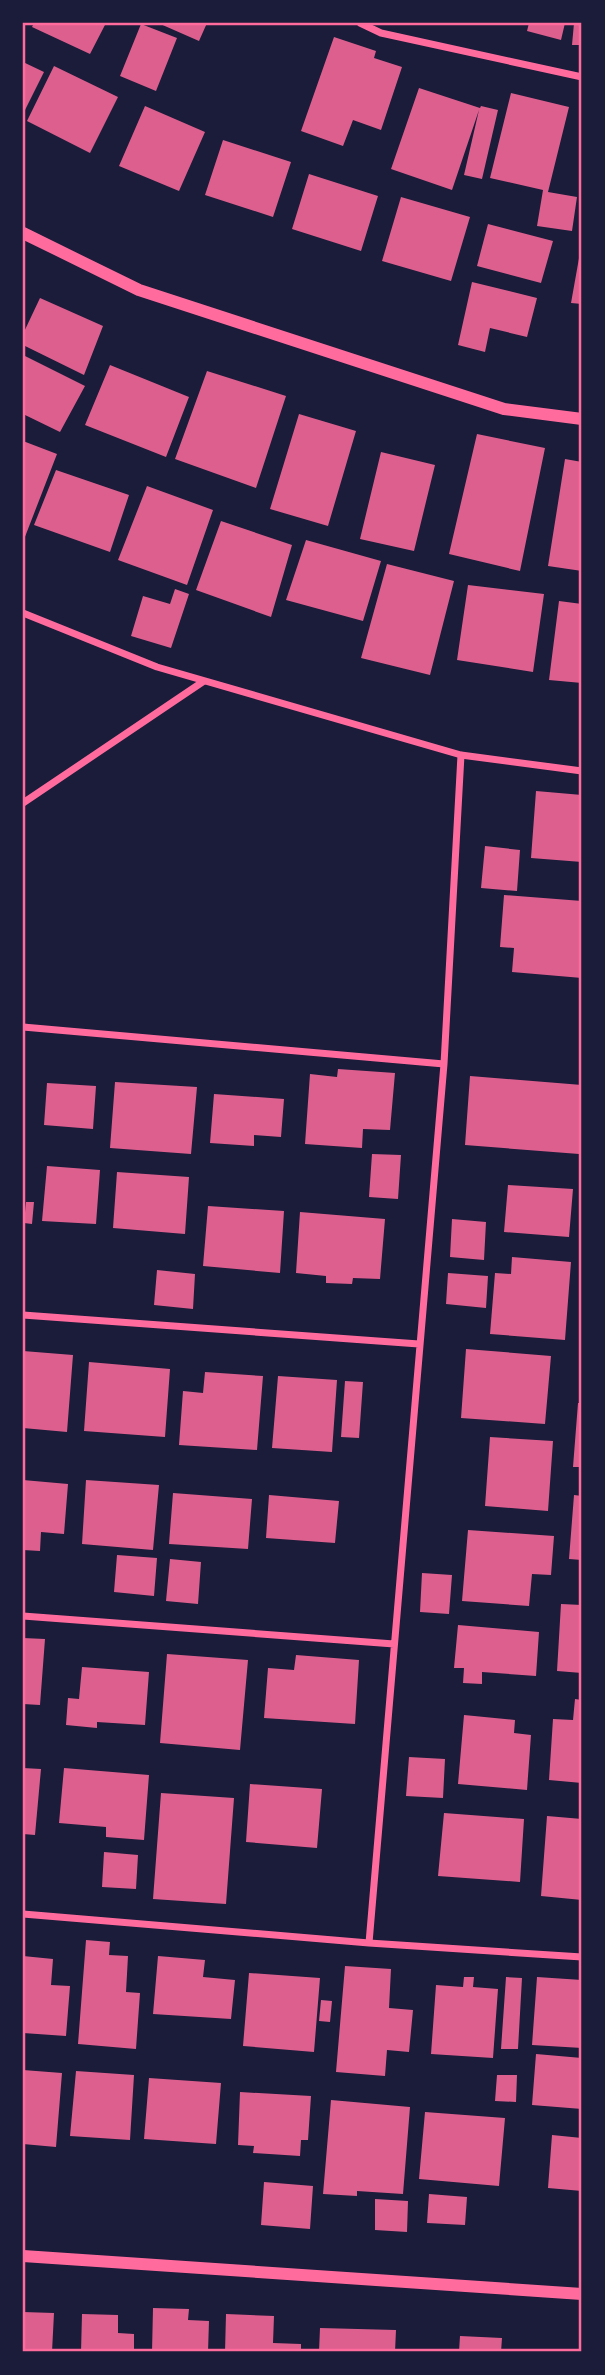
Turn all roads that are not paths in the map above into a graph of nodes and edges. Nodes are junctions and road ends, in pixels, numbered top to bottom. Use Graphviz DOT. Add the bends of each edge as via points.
graph roads {
  1 [pos="360,23"];
  2 [pos="582,77"];
  3 [pos="23,233"];
  4 [pos="582,419"];
  5 [pos="23,613"];
  6 [pos="204,681"];
  7 [pos="461,755"];
  8 [pos="582,771"];
  9 [pos="23,803"];
  10 [pos="23,1027"];
  11 [pos="443,1064"];
  12 [pos="23,1314"];
  13 [pos="419,1344"];
  14 [pos="23,1616"];
  15 [pos="394,1644"];
  16 [pos="23,1914"];
  17 [pos="369,1943"];
  18 [pos="582,1957"];
  19 [pos="23,2256"];
  20 [pos="582,2294"];
  1 -- 2 [label="street" via="381,33"];
  3 -- 4 [label="street" via="138,290 504,409"];
  5 -- 6 [label="street"];
  6 -- 7 [label="street"];
  6 -- 9 [label="street"];
  7 -- 8 [label="street"];
  7 -- 11 [label="street"];
  10 -- 11 [label="street"];
  11 -- 13 [label="street"];
  12 -- 13 [label="street"];
  13 -- 15 [label="street"];
  14 -- 15 [label="street"];
  15 -- 17 [label="street"];
  16 -- 17 [label="street"];
  17 -- 18 [label="street"];
  19 -- 20 [label="street"];
}
